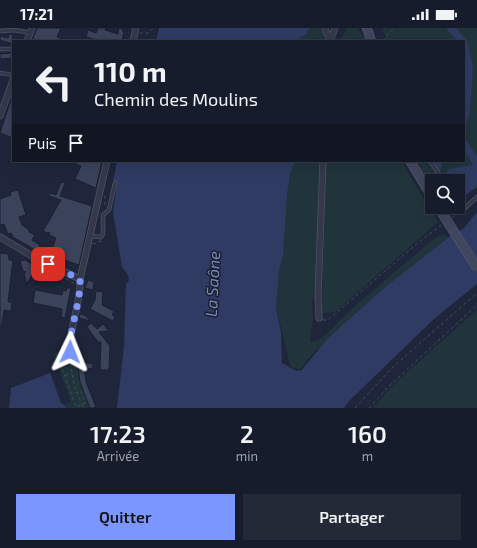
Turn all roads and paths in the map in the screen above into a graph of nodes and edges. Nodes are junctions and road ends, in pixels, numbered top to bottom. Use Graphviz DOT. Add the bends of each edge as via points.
graph roads {
  1 [pos="152,28"];
  2 [pos="335,28"];
  3 [pos="367,28"];
  4 [pos="371,28"];
  5 [pos="395,28"];
  6 [pos="137,30"];
  7 [pos="325,30"];
  8 [pos="0,31"];
  9 [pos="31,31"];
  10 [pos="133,40"];
  11 [pos="330,40"];
  12 [pos="372,40"];
  13 [pos="372,40"];
  14 [pos="384,40"];
  15 [pos="0,49"];
  16 [pos="12,49"];
  17 [pos="0,73"];
  18 [pos="12,75"];
  19 [pos="12,83"];
  20 [pos="0,114"];
  21 [pos="107,162"];
  22 [pos="323,162"];
  23 [pos="411,162"];
  24 [pos="431,162"];
  25 [pos="439,174"];
  26 [pos="115,183"];
  27 [pos="425,186"];
  28 [pos="102,195"];
  29 [pos="477,197"];
  30 [pos="465,207"];
  31 [pos="106,213"];
  32 [pos="443,214"];
  33 [pos="457,214"];
  34 [pos="452,218"];
  35 [pos="445,223"];
  36 [pos="90,236"];
  37 [pos="0,237"];
  38 [pos="103,240"];
  39 [pos="92,244"];
  40 [pos="477,268"];
  41 [pos="80,279"];
  42 [pos="477,293"];
  43 [pos="477,303"];
  44 [pos="319,318"];
  45 [pos="70,352"];
  46 [pos="61,364"];
  47 [pos="71,364"];
  48 [pos="72,374"];
  49 [pos="64,375"];
  50 [pos="77,392"];
  51 [pos="71,394"];
  52 [pos="82,405"];
  53 [pos="84,408"];
  54 [pos="355,408"];
  55 [pos="369,408"];
  1 -- 6 [label="path" via="149,32"];
  2 -- 11 [label="street"];
  3 -- 12 [label="main road"];
  4 -- 13 [label="main road"];
  5 -- 14 [label="path"];
  6 -- 10 [label="street"];
  7 -- 11 [label="street"];
  8 -- 9 [label="lane"];
  15 -- 16 [label="lane"];
  17 -- 18 [label="lane"];
  19 -- 20 [label="street"];
  21 -- 28 [label="street"];
  22 -- 44 [label="street"];
  23 -- 27 [label="main road"];
  24 -- 25 [label="lane"];
  26 -- 31 [label="lane" via="109,210"];
  28 -- 31 [label="path"];
  28 -- 36 [label="street"];
  29 -- 30 [label="lane"];
  31 -- 36 [label="lane" via="103,215 101,237"];
  32 -- 40 [label="main road, bridge"];
  33 -- 34 [label="path"];
  35 -- 44 [label="path" via="420,241 328,320"];
  36 -- 41 [label="street"];
  37 -- 41 [label="street" via="37,259"];
  38 -- 39 [label="path"];
  41 -- 45 [label="street" via="70,334"];
  42 -- 54 [label="path" via="393,367"];
  43 -- 55 [label="path"];
  45 -- 46 [label="path" via="59,360"];
  45 -- 47 [label="path"];
  46 -- 47 [label="path"];
  46 -- 49 [label="path"];
  47 -- 48 [label="path"];
  48 -- 49 [label="path"];
  48 -- 50 [label="path"];
  49 -- 51 [label="path"];
  50 -- 51 [label="path"];
  50 -- 52 [label="path"];
  50 -- 52 [label="path" via="81,391 85,403"];
  51 -- 52 [label="path" via="76,407"];
  52 -- 53 [label="path"];
}
